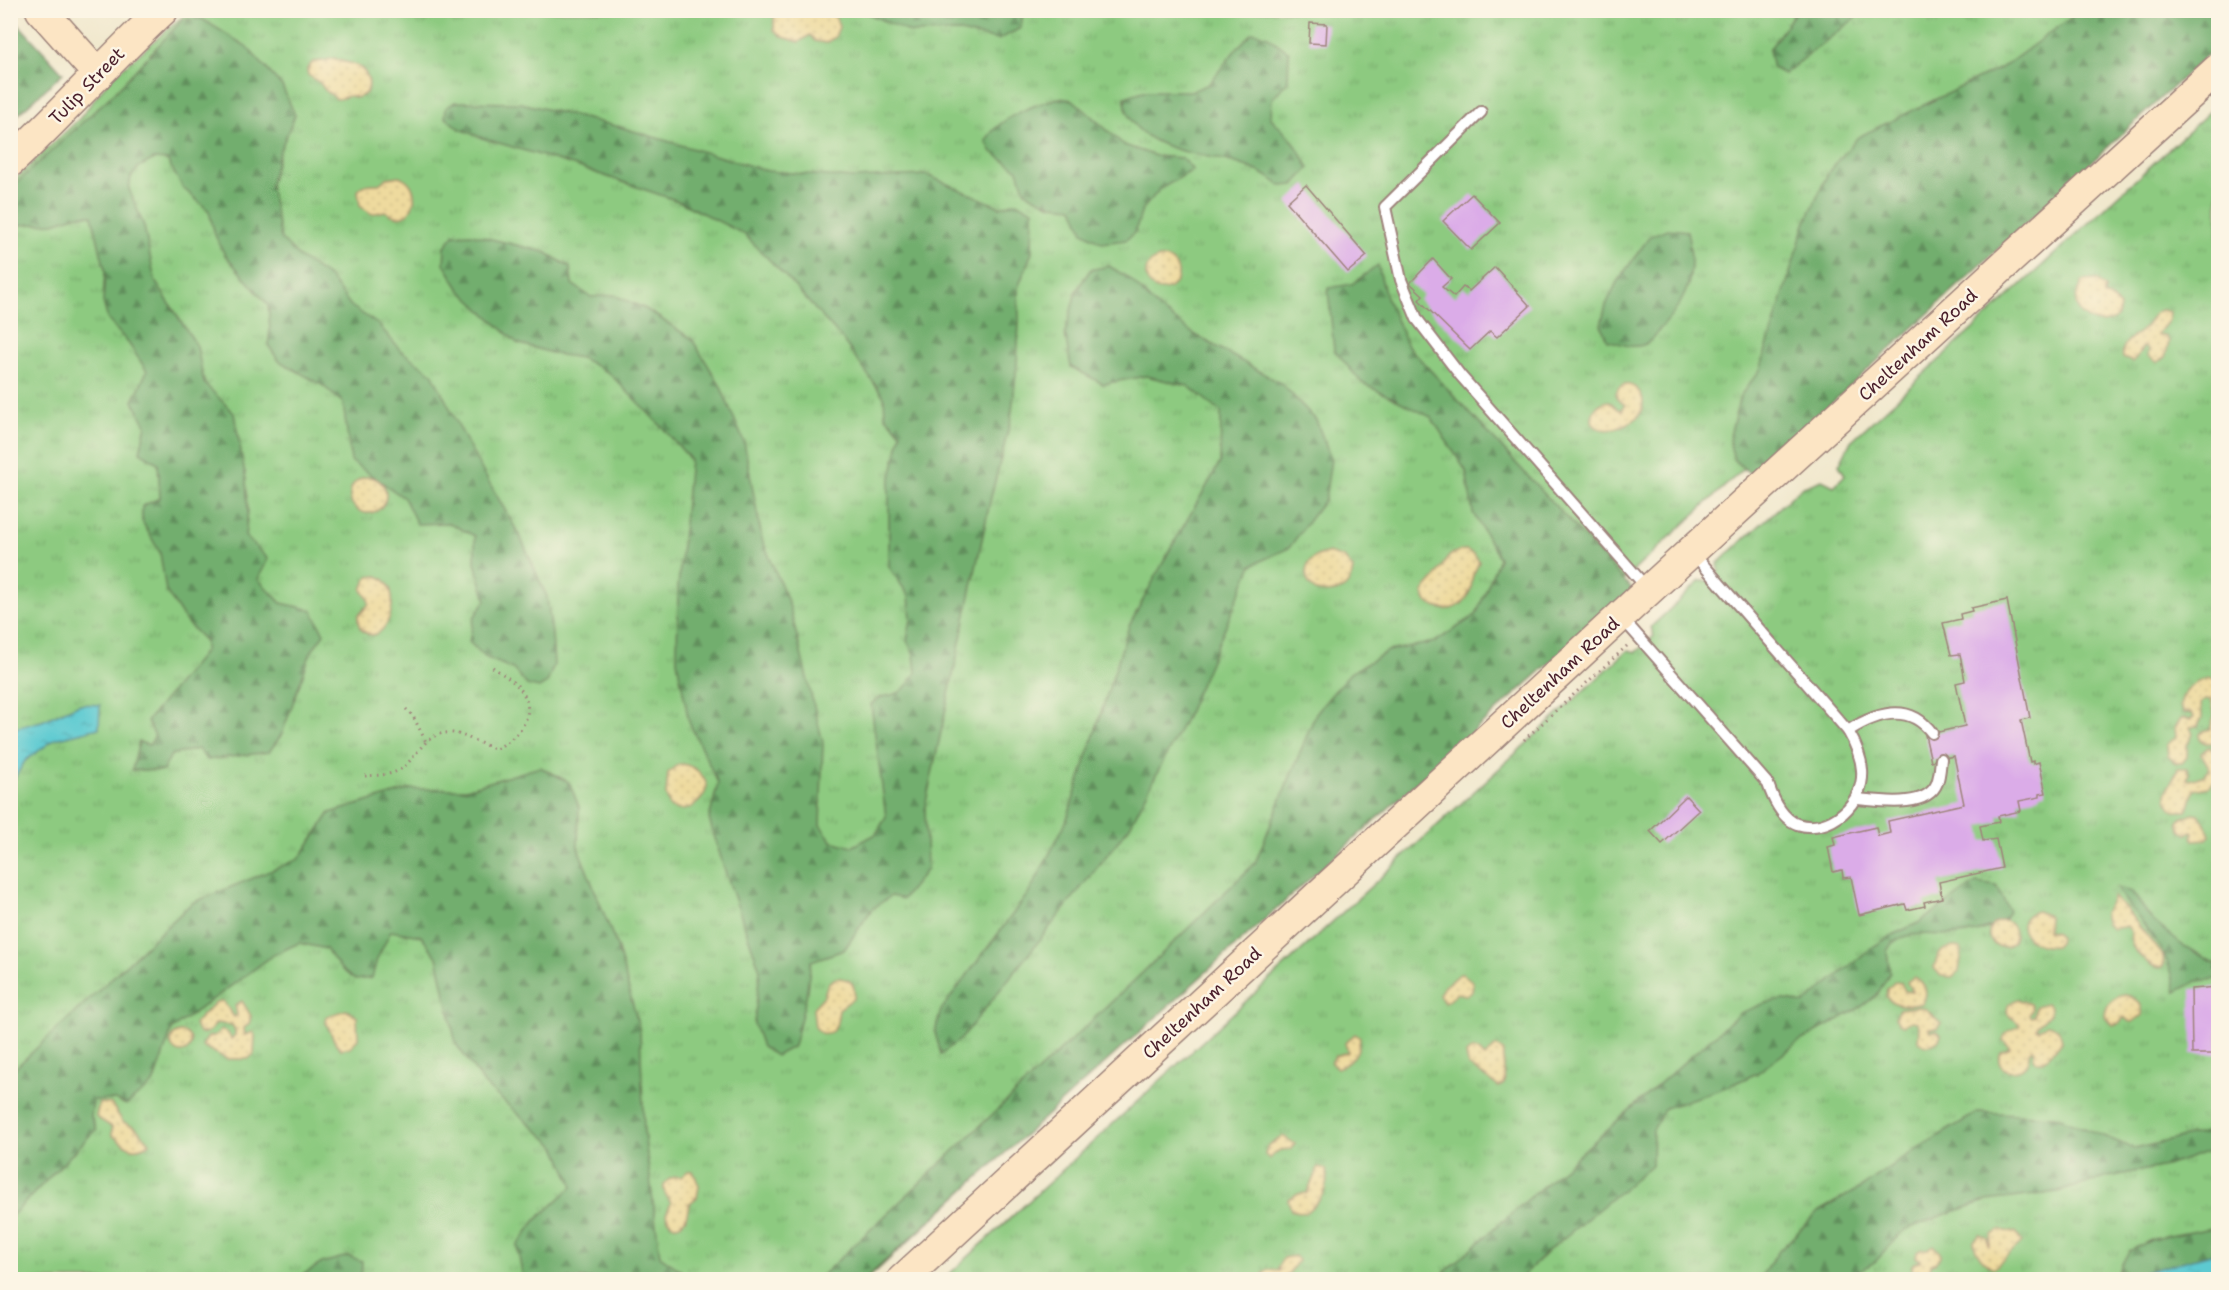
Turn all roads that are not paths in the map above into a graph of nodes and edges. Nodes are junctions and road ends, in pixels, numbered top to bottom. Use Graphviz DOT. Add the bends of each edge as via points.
graph roads {
  1 [pos="41,10"];
  2 [pos="163,10"];
  3 [pos="2218,69"];
  4 [pos="98,74"];
  5 [pos="1481,112"];
  6 [pos="10,162"];
  7 [pos="1692,552"];
  8 [pos="1649,590"];
  9 [pos="1621,617"];
  10 [pos="1848,731"];
  11 [pos="1932,734"];
  12 [pos="1941,759"];
  13 [pos="1857,799"];
  14 [pos="902,1280"];
  1 -- 4 [label="street"];
  2 -- 4 [label="street, Tulip Street"];
  3 -- 7 [label="street, Cheltenham Road"];
  4 -- 6 [label="street, Tulip Street"];
  5 -- 8 [label="lane" via="1385,207 1401,279 1417,319 1460,375"];
  7 -- 8 [label="street, Cheltenham Road"];
  7 -- 10 [label="lane"];
  8 -- 9 [label="street, Cheltenham Road"];
  9 -- 13 [label="lane" via="1768,784 1773,801 1796,824 1829,822 1848,811"];
  9 -- 14 [label="street, Cheltenham Road"];
  10 -- 11 [label="lane" via="1866,719 1896,713 1917,719"];
  10 -- 13 [label="lane" via="1858,750 1862,772"];
  12 -- 13 [label="lane" via="1937,784 1921,799"];
}
